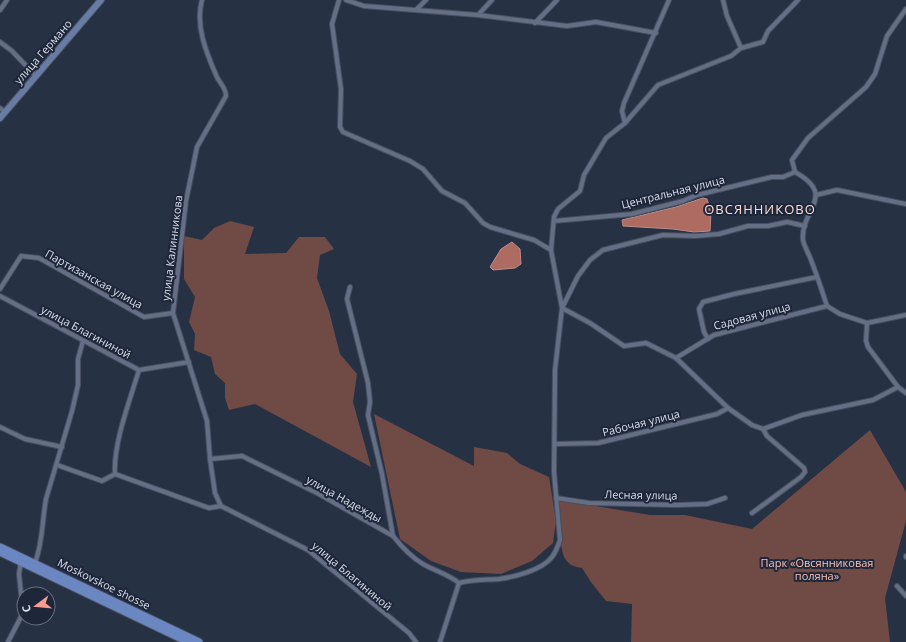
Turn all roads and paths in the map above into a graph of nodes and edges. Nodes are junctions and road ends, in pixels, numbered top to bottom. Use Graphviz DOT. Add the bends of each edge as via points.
graph roads {
  1 [pos="7,0"];
  2 [pos="101,0"];
  3 [pos="202,0"];
  4 [pos="339,0"];
  5 [pos="346,0"];
  6 [pos="426,0"];
  7 [pos="492,0"];
  8 [pos="557,0"];
  9 [pos="669,0"];
  10 [pos="723,0"];
  11 [pos="798,0"];
  12 [pos="417,9"];
  13 [pos="906,9"];
  14 [pos="0,10"];
  15 [pos="478,15"];
  16 [pos="535,23"];
  17 [pos="656,33"];
  18 [pos="0,42"];
  19 [pos="741,48"];
  20 [pos="36,76"];
  21 [pos="3,110"];
  22 [pos="0,118"];
  23 [pos="625,123"];
  24 [pos="795,172"];
  25 [pos="816,195"];
  26 [pos="906,204"];
  27 [pos="554,222"];
  28 [pos="805,226"];
  29 [pos="551,250"];
  30 [pos="816,277"];
  31 [pos="350,287"];
  32 [pos="0,289"];
  33 [pos="0,296"];
  34 [pos="827,306"];
  35 [pos="562,308"];
  36 [pos="174,313"];
  37 [pos="906,315"];
  38 [pos="867,323"];
  39 [pos="708,339"];
  40 [pos="84,341"];
  41 [pos="676,358"];
  42 [pos="189,362"];
  43 [pos="139,370"];
  44 [pos="898,387"];
  45 [pos="906,393"];
  46 [pos="728,408"];
  47 [pos="0,427"];
  48 [pos="763,429"];
  49 [pos="555,444"];
  50 [pos="62,447"];
  51 [pos="210,459"];
  52 [pos="56,465"];
  53 [pos="115,474"];
  54 [pos="556,498"];
  55 [pos="725,498"];
  56 [pos="221,506"];
  57 [pos="752,513"];
  58 [pos="392,536"];
  59 [pos="0,547"];
  60 [pos="0,552"];
  61 [pos="22,560"];
  62 [pos="35,563"];
  63 [pos="459,583"];
  64 [pos="897,586"];
  65 [pos="906,596"];
  66 [pos="8,642"];
  67 [pos="188,642"];
  68 [pos="199,642"];
  69 [pos="416,642"];
  70 [pos="440,642"];
  1 -- 14 [label="street"];
  2 -- 20 [label="main road, улица Германо"];
  3 -- 36 [label="street, улица Калинникова" via="199,14 202,34 216,76 226,89 226,96 197,147 186,201"];
  4 -- 29 [label="street" via="332,24 341,89 340,127 343,132 423,169 442,191 465,203 486,226 534,240"];
  5 -- 12 [label="street" via="364,6"];
  6 -- 12 [label="street"];
  7 -- 15 [label="street"];
  8 -- 16 [label="street"];
  9 -- 17 [label="street"];
  10 -- 19 [label="street"];
  11 -- 19 [label="street" via="768,31 763,42"];
  12 -- 15 [label="street"];
  13 -- 24 [label="street" via="887,36 875,74 866,87 808,138 792,160"];
  15 -- 16 [label="street"];
  16 -- 17 [label="street" via="567,26 596,22"];
  17 -- 23 [label="street" via="624,104 622,112"];
  18 -- 20 [label="street"];
  19 -- 23 [label="street" via="731,56 658,85"];
  20 -- 21 [label="main road, улица Германо"];
  21 -- 22 [label="main road, улица Германо"];
  23 -- 27 [label="street" via="606,138 584,175 580,191 558,209"];
  24 -- 25 [label="street" via="804,177"];
  24 -- 27 [label="street, Центральная улица" via="783,177 772,177 697,194 683,201 632,214"];
  25 -- 26 [label="street" via="836,190"];
  25 -- 28 [label="street" via="816,201"];
  27 -- 29 [label="street"];
  28 -- 30 [label="street" via="803,240"];
  28 -- 35 [label="street" via="787,222 768,226 748,226 719,234 662,235 603,250 590,260 578,276"];
  29 -- 35 [label="street"];
  30 -- 34 [label="street"];
  30 -- 39 [label="street" via="703,302 699,309"];
  31 -- 58 [label="street" via="347,299 368,383 368,415 382,474"];
  32 -- 36 [label="street, Партизанская улица" via="21,256 39,258 144,317"];
  33 -- 40 [label="street, улица Благининой"];
  34 -- 38 [label="street" via="840,314"];
  34 -- 39 [label="street, Садовая улица" via="714,335"];
  35 -- 41 [label="street" via="624,346 646,343"];
  35 -- 49 [label="street" via="555,370"];
  36 -- 42 [label="street, улица Калинникова"];
  37 -- 38 [label="street"];
  38 -- 44 [label="street" via="868,347"];
  39 -- 41 [label="street, Садовая улица"];
  40 -- 43 [label="street, улица Благининой"];
  40 -- 50 [label="street" via="78,359 78,385"];
  41 -- 46 [label="street"];
  42 -- 43 [label="street"];
  42 -- 51 [label="street, улица Калинникова" via="207,421"];
  43 -- 53 [label="street, улица Благининой" via="114,463"];
  44 -- 45 [label="street"];
  44 -- 48 [label="street" via="873,400 802,416"];
  46 -- 48 [label="street" via="752,425"];
  46 -- 49 [label="street, Рабочая улица" via="717,414 598,443"];
  47 -- 50 [label="street" via="25,439"];
  48 -- 57 [label="street" via="767,436 804,468 805,472"];
  49 -- 54 [label="street"];
  50 -- 52 [label="street"];
  51 -- 56 [label="street, улица Калинникова" via="215,493"];
  51 -- 58 [label="street, улица Надежды" via="242,456 317,493"];
  52 -- 53 [label="street" via="102,481"];
  52 -- 62 [label="street" via="46,499 42,542"];
  53 -- 56 [label="street, улица Благининой" via="209,508"];
  54 -- 55 [label="street, Лесная улица" via="605,504 677,505 707,504"];
  54 -- 63 [label="street" via="560,540 552,558 532,570 507,577"];
  56 -- 69 [label="street, улица Благининой" via="308,550 409,633"];
  58 -- 63 [label="street, улица Надежды" via="421,563 449,575"];
  59 -- 61 [label="main road, Moskovskoe shosse"];
  60 -- 61 [label="main road, Moskovskoe shosse"];
  61 -- 62 [label="main road, Moskovskoe shosse"];
  61 -- 66 [label="street" via="19,574 22,613"];
  61 -- 67 [label="main road, Moskovskoe shosse"];
  62 -- 68 [label="main road, Moskovskoe shosse"];
  63 -- 70 [label="street"];
  64 -- 65 [label="street"];
}
